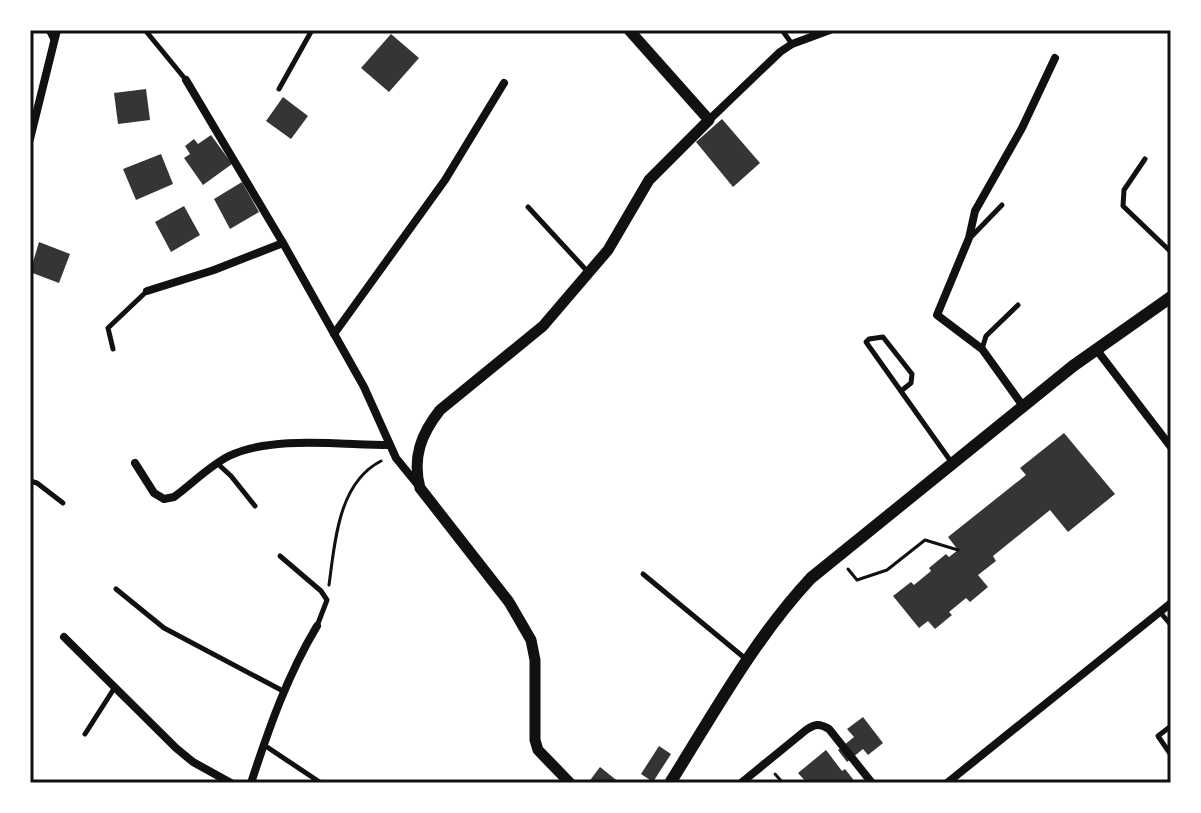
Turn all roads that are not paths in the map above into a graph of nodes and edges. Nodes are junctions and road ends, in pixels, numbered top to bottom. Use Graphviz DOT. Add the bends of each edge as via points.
graph roads {
  1 [pos="48,30"];
  2 [pos="57,30"];
  3 [pos="145,30"];
  4 [pos="312,30"];
  5 [pos="629,30"];
  6 [pos="782,30"];
  7 [pos="830,30"];
  8 [pos="54,41"];
  9 [pos="792,44"];
  10 [pos="1055,58"];
  11 [pos="186,80"];
  12 [pos="504,83"];
  13 [pos="279,89"];
  14 [pos="709,120"];
  15 [pos="30,139"];
  16 [pos="1145,159"];
  17 [pos="1002,205"];
  18 [pos="528,207"];
  19 [pos="969,238"];
  20 [pos="283,243"];
  21 [pos="1171,252"];
  22 [pos="589,273"];
  23 [pos="147,291"];
  24 [pos="1171,297"];
  25 [pos="1018,305"];
  26 [pos="334,334"];
  27 [pos="113,349"];
  28 [pos="982,349"];
  29 [pos="1096,349"];
  30 [pos="901,391"];
  31 [pos="1023,406"];
  32 [pos="389,445"];
  33 [pos="1171,447"];
  34 [pos="135,463"];
  35 [pos="218,464"];
  36 [pos="952,464"];
  37 [pos="30,481"];
  38 [pos="424,493"];
  39 [pos="63,503"];
  40 [pos="255,506"];
  41 [pos="280,556"];
  42 [pos="643,574"];
  43 [pos="116,589"];
  44 [pos="1171,603"];
  45 [pos="1160,612"];
  46 [pos="1171,625"];
  47 [pos="317,626"];
  48 [pos="64,637"];
  49 [pos="748,661"];
  50 [pos="116,686"];
  51 [pos="283,691"];
  52 [pos="1171,726"];
  53 [pos="85,734"];
  54 [pos="264,745"];
  55 [pos="1171,755"];
  56 [pos="952,781"];
  57 [pos="231,783"];
  58 [pos="251,783"];
  59 [pos="321,783"];
  60 [pos="570,783"];
  61 [pos="670,783"];
  62 [pos="741,783"];
  63 [pos="872,783"];
  1 -- 8 [label="lane"];
  2 -- 8 [label="street"];
  3 -- 11 [label="lane"];
  4 -- 13 [label="lane"];
  5 -- 14 [label="street"];
  6 -- 9 [label="lane"];
  7 -- 9 [label="street"];
  8 -- 15 [label="street"];
  9 -- 14 [label="street"];
  10 -- 19 [label="street" via="980,198"];
  11 -- 20 [label="street"];
  12 -- 26 [label="street" via="445,180"];
  14 -- 22 [label="street" via="649,180"];
  16 -- 21 [label="lane" via="1124,190 1123,206"];
  17 -- 19 [label="lane"];
  18 -- 22 [label="lane"];
  19 -- 28 [label="street" via="937,315"];
  20 -- 23 [label="street"];
  20 -- 26 [label="street"];
  22 -- 38 [label="street" via="543,326 428,426 417,457 416,474"];
  23 -- 27 [label="lane" via="108,328"];
  24 -- 29 [label="main road"];
  25 -- 28 [label="lane" via="986,336"];
  26 -- 32 [label="street"];
  28 -- 31 [label="street"];
  29 -- 31 [label="main road"];
  29 -- 33 [label="street"];
  30 -- 30 [label="lane" via="866,342 869,339 883,337 912,374 911,383"];
  30 -- 36 [label="lane"];
  31 -- 36 [label="main road"];
  32 -- 35 [label="street" via="279,444 250,448"];
  32 -- 38 [label="street"];
  34 -- 35 [label="street" via="154,493 164,499"];
  35 -- 40 [label="lane"];
  36 -- 49 [label="main road" via="811,578"];
  37 -- 39 [label="lane"];
  38 -- 60 [label="street" via="509,602 531,640 535,740"];
  41 -- 47 [label="lane" via="327,600"];
  42 -- 49 [label="lane"];
  43 -- 51 [label="lane" via="164,628"];
  44 -- 45 [label="street"];
  45 -- 46 [label="lane"];
  45 -- 56 [label="street"];
  47 -- 51 [label="street"];
  48 -- 50 [label="street"];
  49 -- 61 [label="main road"];
  50 -- 53 [label="lane"];
  50 -- 57 [label="street" via="176,748"];
  51 -- 54 [label="street"];
  52 -- 55 [label="lane" via="1158,736"];
  54 -- 58 [label="street"];
  54 -- 59 [label="lane"];
  62 -- 63 [label="street" via="814,724 829,729"];
}
